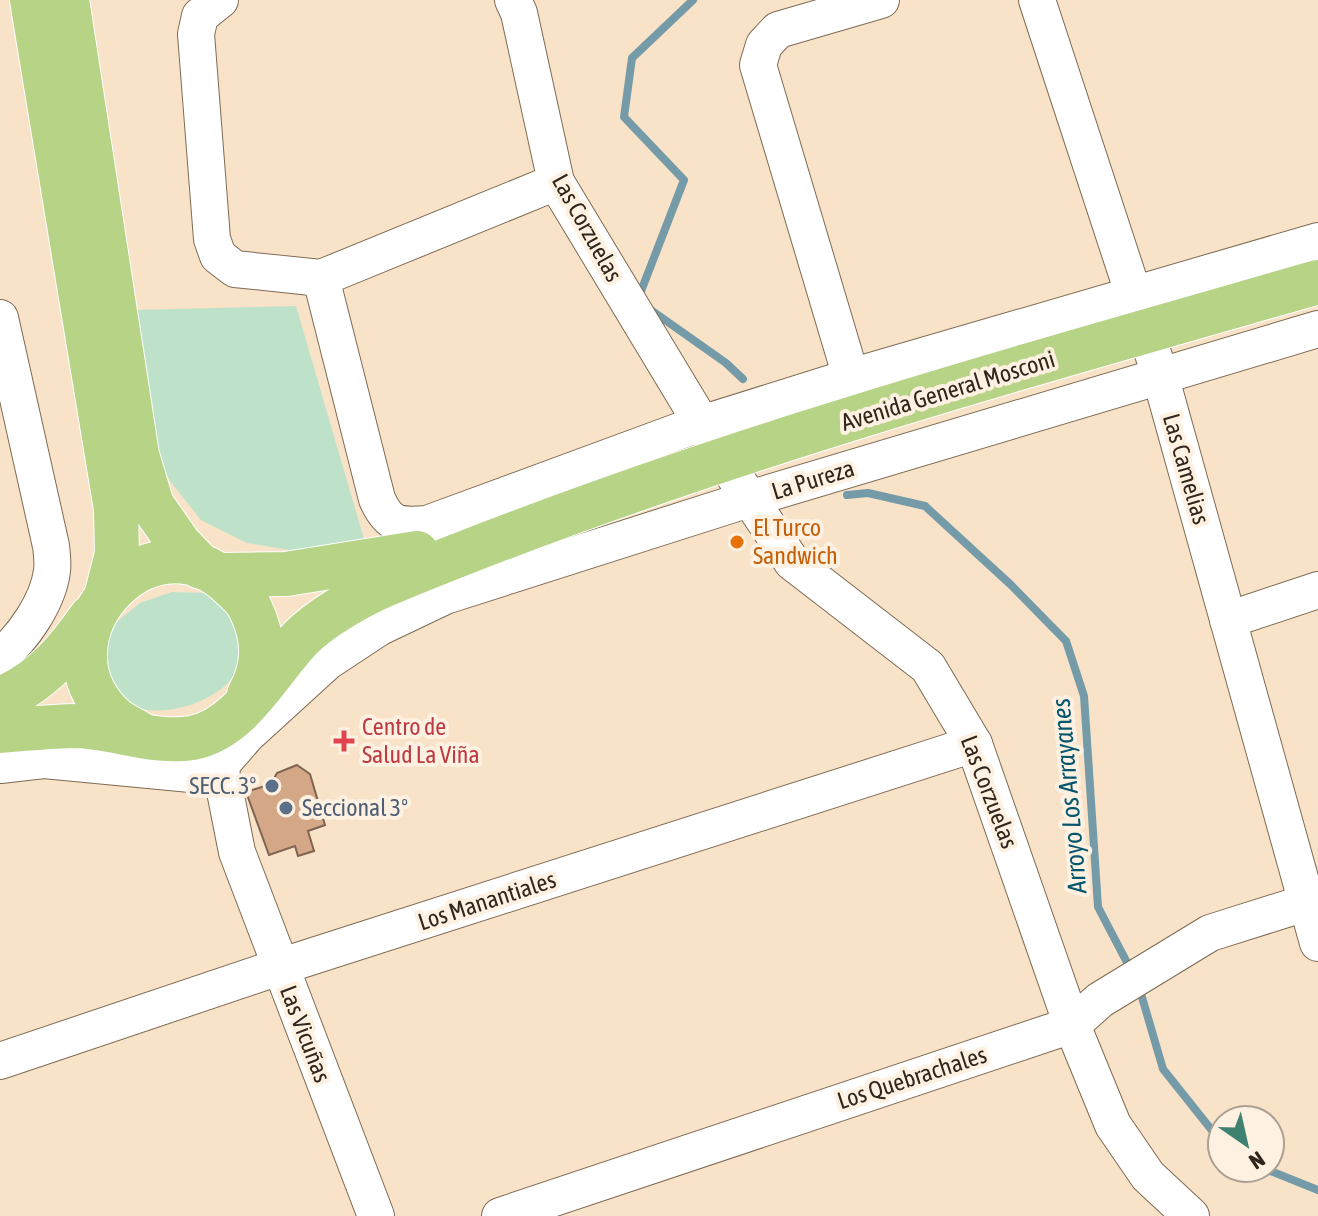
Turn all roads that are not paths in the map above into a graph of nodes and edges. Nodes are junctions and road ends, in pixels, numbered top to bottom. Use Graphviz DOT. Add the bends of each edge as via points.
graph roads {
  1 [pos="32,0"];
  2 [pos="67,0"];
  3 [pos="220,0"];
  4 [pos="881,0"];
  5 [pos="1037,0"];
  6 [pos="516,6"];
  7 [pos="58,57"];
  8 [pos="556,182"];
  9 [pos="1318,241"];
  10 [pos="321,278"];
  11 [pos="1318,282"];
  12 [pos="1139,313"];
  13 [pos="0,318"];
  14 [pos="1318,329"];
  15 [pos="1160,375"];
  16 [pos="6,377"];
  17 [pos="851,377"];
  18 [pos="712,441"];
  19 [pos="749,499"];
  20 [pos="581,508"];
  21 [pos="210,571"];
  22 [pos="1318,590"];
  23 [pos="101,602"];
  24 [pos="1228,620"];
  25 [pos="10,647"];
  26 [pos="0,699"];
  27 [pos="0,731"];
  28 [pos="152,737"];
  29 [pos="219,743"];
  30 [pos="974,744"];
  31 [pos="0,765"];
  32 [pos="1304,841"];
  33 [pos="1312,901"];
  34 [pos="1318,943"];
  35 [pos="279,967"];
  36 [pos="1072,1025"];
  37 [pos="0,1061"];
  38 [pos="376,1216"];
  39 [pos="500,1216"];
  40 [pos="1191,1216"];
  1 -- 7 [label="main road"];
  2 -- 7 [label="main road"];
  3 -- 10 [label="street" via="200,16 196,34 212,239 218,256 235,269"];
  4 -- 17 [label="street" via="778,30 764,45 758,65"];
  5 -- 12 [label="street, Las Camelias"];
  6 -- 8 [label="street, Las Corzuelas"];
  7 -- 21 [label="main road" via="137,455 152,505 180,545"];
  7 -- 23 [label="main road" via="116,509 117,554"];
  8 -- 10 [label="street"];
  8 -- 18 [label="street, Las Corzuelas"];
  9 -- 12 [label="street"];
  10 -- 18 [label="street" via="377,499 385,517 402,526 427,524"];
  11 -- 12 [label="main road, Avenida General Mosconi"];
  12 -- 15 [label="street, Las Camelias"];
  12 -- 17 [label="street"];
  12 -- 18 [label="main road, Avenida General Mosconi"];
  13 -- 16 [label="street"];
  14 -- 15 [label="street, La Pureza"];
  15 -- 19 [label="street, La Pureza"];
  15 -- 24 [label="street, Las Camelias"];
  16 -- 25 [label="street" via="51,546 52,571 45,594"];
  17 -- 18 [label="street"];
  18 -- 19 [label="street, Las Corzuelas"];
  18 -- 20 [label="main road, Avenida General Mosconi"];
  19 -- 29 [label="street, La Pureza" via="445,596 380,627 317,671 247,735"];
  19 -- 30 [label="street, Las Corzuelas" via="792,562 928,667"];
  20 -- 21 [label="main road" via="405,556 286,574"];
  20 -- 29 [label="main road" via="381,587 344,607 303,636"];
  21 -- 23 [label="main road" via="176,563 150,566 127,576"];
  21 -- 29 [label="main road" via="248,602 262,651 258,678"];
  22 -- 24 [label="street"];
  23 -- 26 [label="main road" via="64,655 42,675"];
  23 -- 28 [label="main road" via="85,642 87,670 97,697 115,719"];
  24 -- 32 [label="street, Las Camelias"];
  27 -- 28 [label="main road" via="79,726"];
  28 -- 29 [label="main road"];
  29 -- 31 [label="street"];
  29 -- 35 [label="street, Las Vicuñas" via="237,852"];
  30 -- 35 [label="street, Los Manantiales"];
  30 -- 36 [label="street, Las Corzuelas"];
  32 -- 33 [label="street, Las Camelias"];
  33 -- 34 [label="street, Las Camelias"];
  33 -- 36 [label="street, Los Quebrachales" via="1210,933 1100,1000"];
  35 -- 37 [label="street, Los Manantiales"];
  35 -- 38 [label="street, Las Vicuñas"];
  36 -- 39 [label="street, Los Quebrachales"];
  36 -- 40 [label="street, Las Corzuelas" via="1113,1125 1148,1176"];
}
